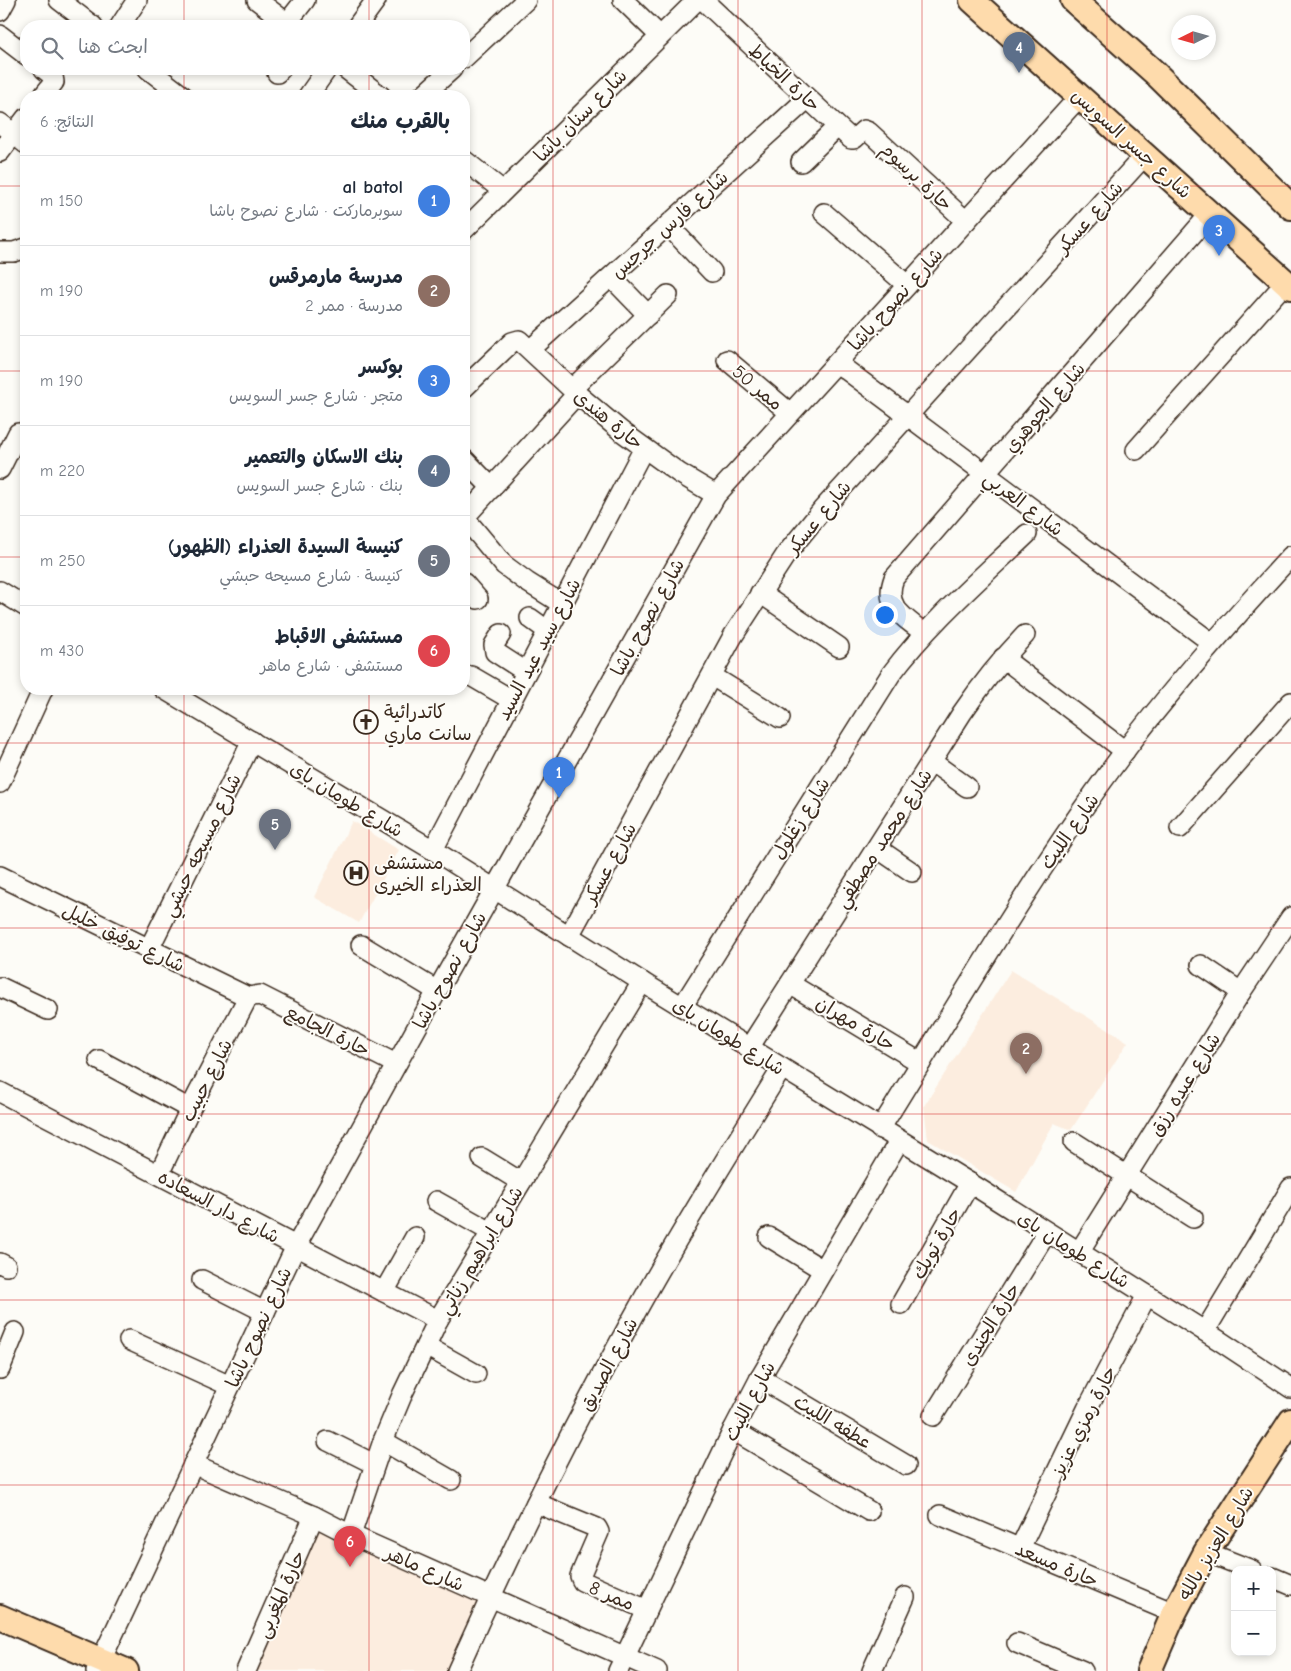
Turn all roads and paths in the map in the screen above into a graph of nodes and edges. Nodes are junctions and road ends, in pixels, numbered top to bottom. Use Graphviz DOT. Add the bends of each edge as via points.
graph roads {
  1 [pos="6,0"];
  2 [pos="59,0"];
  3 [pos="137,0"];
  4 [pos="258,0"];
  5 [pos="306,0"];
  6 [pos="376,0"];
  7 [pos="526,0"];
  8 [pos="623,0"];
  9 [pos="697,0"];
  10 [pos="703,0"];
  11 [pos="972,0"];
  12 [pos="1073,0"];
  13 [pos="0,11"];
  14 [pos="85,20"];
  15 [pos="124,20"];
  16 [pos="283,20"];
  17 [pos="292,20"];
  18 [pos="361,20"];
  19 [pos="0,35"];
  20 [pos="660,36"];
  21 [pos="20,50"];
  22 [pos="470,52"];
  23 [pos="51,75"];
  24 [pos="154,75"];
  25 [pos="323,75"];
  26 [pos="354,75"];
  27 [pos="445,75"];
  28 [pos="48,90"];
  29 [pos="169,90"];
  30 [pos="312,90"];
  31 [pos="373,90"];
  32 [pos="429,90"];
  33 [pos="1080,96"];
  34 [pos="807,98"];
  35 [pos="837,127"];
  36 [pos="869,132"];
  37 [pos="13,134"];
  38 [pos="0,152"];
  39 [pos="1146,155"];
  40 [pos="801,162"];
  41 [pos="470,165"];
  42 [pos="503,191"];
  43 [pos="1291,207"];
  44 [pos="824,213"];
  45 [pos="1210,214"];
  46 [pos="966,221"];
  47 [pos="470,224"];
  48 [pos="668,225"];
  49 [pos="20,250"];
  50 [pos="0,252"];
  51 [pos="712,272"];
  52 [pos="611,277"];
  53 [pos="1288,284"];
  54 [pos="907,286"];
  55 [pos="668,296"];
  56 [pos="648,315"];
  57 [pos="530,350"];
  58 [pos="727,360"];
  59 [pos="836,363"];
  60 [pos="470,382"];
  61 [pos="574,392"];
  62 [pos="790,413"];
  63 [pos="908,416"];
  64 [pos="18,433"];
  65 [pos="644,448"];
  66 [pos="1136,450"];
  67 [pos="470,465"];
  68 [pos="0,469"];
  69 [pos="985,474"];
  70 [pos="492,488"];
  71 [pos="716,496"];
  72 [pos="470,511"];
  73 [pos="470,524"];
  74 [pos="1028,534"];
  75 [pos="1291,556"];
  76 [pos="470,590"];
  77 [pos="0,591"];
  78 [pos="760,593"];
  79 [pos="478,599"];
  80 [pos="20,603"];
  81 [pos="562,604"];
  82 [pos="530,618"];
  83 [pos="548,631"];
  84 [pos="501,634"];
  85 [pos="924,634"];
  86 [pos="1025,634"];
  87 [pos="1212,643"];
  88 [pos="839,647"];
  89 [pos="1003,658"];
  90 [pos="526,672"];
  91 [pos="471,676"];
  92 [pos="712,676"];
  93 [pos="41,695"];
  94 [pos="174,695"];
  95 [pos="512,700"];
  96 [pos="1291,702"];
  97 [pos="780,718"];
  98 [pos="252,741"];
  99 [pos="1125,751"];
  100 [pos="932,762"];
  101 [pos="0,783"];
  102 [pos="967,787"];
  103 [pos="1180,828"];
  104 [pos="877,848"];
  105 [pos="433,850"];
  106 [pos="912,872"];
  107 [pos="0,876"];
  108 [pos="494,888"];
  109 [pos="1291,917"];
  110 [pos="569,936"];
  111 [pos="361,945"];
  112 [pos="149,949"];
  113 [pos="1202,965"];
  114 [pos="642,982"];
  115 [pos="790,984"];
  116 [pos="0,987"];
  117 [pos="437,990"];
  118 [pos="1241,992"];
  119 [pos="254,996"];
  120 [pos="682,1007"];
  121 [pos="48,1010"];
  122 [pos="749,1048"];
  123 [pos="98,1060"];
  124 [pos="921,1063"];
  125 [pos="396,1064"];
  126 [pos="782,1068"];
  127 [pos="0,1092"];
  128 [pos="190,1109"];
  129 [pos="880,1129"];
  130 [pos="899,1141"];
  131 [pos="1074,1142"];
  132 [pos="482,1158"];
  133 [pos="159,1174"];
  134 [pos="1126,1175"];
  135 [pos="521,1182"];
  136 [pos="970,1183"];
  137 [pos="1291,1188"];
  138 [pos="436,1201"];
  139 [pos="1193,1218"];
  140 [pos="491,1232"];
  141 [pos="1047,1232"];
  142 [pos="415,1237"];
  143 [pos="769,1237"];
  144 [pos="296,1246"];
  145 [pos="1079,1252"];
  146 [pos="823,1270"];
  147 [pos="202,1280"];
  148 [pos="384,1292"];
  149 [pos="1147,1295"];
  150 [pos="901,1304"];
  151 [pos="265,1312"];
  152 [pos="438,1320"];
  153 [pos="1205,1331"];
  154 [pos="15,1332"];
  155 [pos="129,1340"];
  156 [pos="426,1346"];
  157 [pos="0,1369"];
  158 [pos="476,1374"];
  159 [pos="760,1378"];
  160 [pos="230,1386"];
  161 [pos="1291,1388"];
  162 [pos="933,1416"];
  163 [pos="1291,1421"];
  164 [pos="733,1430"];
  165 [pos="328,1441"];
  166 [pos="383,1441"];
  167 [pos="193,1464"];
  168 [pos="374,1464"];
  169 [pos="906,1465"];
  170 [pos="451,1480"];
  171 [pos="536,1503"];
  172 [pos="869,1511"];
  173 [pos="940,1515"];
  174 [pos="314,1516"];
  175 [pos="351,1535"];
  176 [pos="1020,1548"];
  177 [pos="1206,1552"];
  178 [pos="1242,1566"];
  179 [pos="1276,1579"];
  180 [pos="1291,1585"];
  181 [pos="490,1597"];
  182 [pos="905,1597"];
  183 [pos="647,1610"];
  184 [pos="1174,1613"];
  185 [pos="0,1617"];
  186 [pos="1017,1644"];
  187 [pos="622,1664"];
  188 [pos="99,1666"];
  189 [pos="126,1671"];
  190 [pos="246,1671"];
  191 [pos="457,1671"];
  192 [pos="657,1671"];
  193 [pos="872,1671"];
  194 [pos="1082,1671"];
  195 [pos="1149,1671"];
  1 -- 13 [label="street"];
  2 -- 14 [label="street"];
  3 -- 15 [label="street"];
  4 -- 16 [label="street"];
  5 -- 17 [label="street"];
  6 -- 18 [label="street"];
  7 -- 22 [label="street"];
  8 -- 20 [label="street"];
  9 -- 20 [label="street, شارع سنان باشا"];
  10 -- 34 [label="street, حارة الخياط"];
  11 -- 33 [label="main road, شارع جسر السويس"];
  12 -- 43 [label="main road" via="1154,72"];
  19 -- 21 [label="street"];
  20 -- 42 [label="street, شارع سنان باشا"];
  23 -- 28 [label="street" via="54,82"];
  24 -- 29 [label="street"];
  25 -- 30 [label="street"];
  26 -- 31 [label="street"];
  27 -- 32 [label="street"];
  33 -- 39 [label="main road, شارع جسر السويس"];
  33 -- 46 [label="street, شارع نصوح باشا"];
  34 -- 35 [label="street, حارة الخياط"];
  34 -- 48 [label="street, شارع فارس جرجس"];
  35 -- 36 [label="street, حارة الخياط" via="852,139 864,130"];
  35 -- 40 [label="street"];
  36 -- 46 [label="street, حارة برسوم"];
  37 -- 38 [label="street"];
  39 -- 45 [label="main road, شارع جسر السويس"];
  39 -- 63 [label="street, شارع عسكر"];
  41 -- 42 [label="street"];
  42 -- 47 [label="street, شارع سنان باشا"];
  44 -- 54 [label="street"];
  45 -- 53 [label="main road, شارع جسر السويس"];
  45 -- 69 [label="street, شارع الجوهري"];
  46 -- 54 [label="street, شارع نصوح باشا"];
  48 -- 51 [label="street"];
  48 -- 52 [label="street, شارع فارس جرجس"];
  49 -- 50 [label="street"];
  52 -- 56 [label="street"];
  52 -- 57 [label="street, شارع فارس جرجس"];
  53 -- 66 [label="street"];
  54 -- 59 [label="street, شارع نصوح باشا"];
  55 -- 56 [label="street"];
  56 -- 61 [label="street"];
  57 -- 60 [label="street, حارة هندى" via="520,340 512,342"];
  57 -- 61 [label="street, حارة هندى"];
  58 -- 62 [label="street, ممر 50"];
  59 -- 62 [label="street, شارع نصوح باشا"];
  59 -- 63 [label="street, شارع العربي"];
  61 -- 65 [label="street, حارة هندى"];
  61 -- 70 [label="street"];
  62 -- 71 [label="street, شارع نصوح باشا"];
  63 -- 69 [label="street, شارع العربي"];
  63 -- 78 [label="street, شارع عسكر" via="822,510"];
  64 -- 68 [label="street"];
  65 -- 71 [label="street, حارة هندى"];
  65 -- 81 [label="street, شارع سيد عيد السيد" via="590,535"];
  67 -- 70 [label="street"];
  69 -- 85 [label="street, شارع الجوهري" via="894,578 891,586 893,604"];
  69 -- 87 [label="street, شارع العربي"];
  70 -- 72 [label="street"];
  71 -- 108 [label="street, شارع نصوح باشا"];
  73 -- 81 [label="street" via="504,565"];
  74 -- 85 [label="street, شارع زغلول"];
  75 -- 87 [label="street, شارع الليث"];
  76 -- 79 [label="street"];
  77 -- 80 [label="street"];
  78 -- 88 [label="street"];
  78 -- 92 [label="street, شارع عسكر"];
  81 -- 83 [label="street, شارع سيد عيد السيد"];
  82 -- 83 [label="street"];
  83 -- 90 [label="street, شارع سيد عيد السيد"];
  84 -- 90 [label="street" via="494,645 495,652"];
  85 -- 120 [label="street, شارع زغلول" via="881,689"];
  86 -- 89 [label="street, شارع محمد مصطفي"];
  87 -- 99 [label="street, شارع الليث"];
  89 -- 99 [label="street"];
  89 -- 100 [label="street, شارع محمد مصطفي" via="962,713"];
  90 -- 95 [label="street, شارع سيد عيد السيد"];
  91 -- 95 [label="street"];
  92 -- 97 [label="street"];
  92 -- 110 [label="street, شارع عسكر"];
  93 -- 101 [label="street"];
  94 -- 98 [label="street, شارع طومان باى"];
  95 -- 105 [label="street, شارع سيد عيد السيد"];
  96 -- 103 [label="street"];
  98 -- 105 [label="street, شارع طومان باى"];
  98 -- 112 [label="street, شارع مسيحه حبشي"];
  99 -- 124 [label="street, شارع الليث" via="1052,853"];
  100 -- 102 [label="street"];
  100 -- 104 [label="street, شارع محمد مصطفي"];
  104 -- 106 [label="street"];
  104 -- 115 [label="street, شارع محمد مصطفي"];
  105 -- 108 [label="street, شارع طومان باى"];
  107 -- 112 [label="street, شارع توفيق خليل"];
  108 -- 110 [label="street, شارع طومان باى"];
  108 -- 117 [label="street, شارع نصوح باشا"];
  109 -- 118 [label="street, شارع عبده رزق"];
  110 -- 114 [label="street, شارع طومان باى"];
  111 -- 117 [label="street"];
  112 -- 119 [label="street, شارع توفيق خليل"];
  113 -- 118 [label="street"];
  114 -- 120 [label="street, شارع طومان باى"];
  114 -- 135 [label="street, شارع ابراهيم زناتي"];
  115 -- 122 [label="street, شارع محمد مصطفي"];
  115 -- 124 [label="street, حارة مهران"];
  116 -- 121 [label="street"];
  117 -- 125 [label="street, شارع نصوح باشا"];
  118 -- 134 [label="street, شارع عبده رزق"];
  119 -- 125 [label="street, حارة الجامع"];
  119 -- 128 [label="street, شارع حبيب"];
  120 -- 122 [label="street, شارع طومان باى"];
  122 -- 126 [label="street, شارع طومان باى"];
  123 -- 128 [label="street"];
  124 -- 129 [label="street, شارع الليث"];
  125 -- 144 [label="street, شارع نصوح باشا"];
  126 -- 129 [label="street, شارع طومان باى"];
  126 -- 171 [label="street, شارع الصديق" via="698,1203 625,1332"];
  127 -- 133 [label="street, شارع دار السعاده"];
  128 -- 133 [label="street, شارع حبيب"];
  129 -- 130 [label="street, شارع طومان باى"];
  130 -- 136 [label="street, شارع طومان باى"];
  130 -- 146 [label="street, شارع الليث"];
  131 -- 134 [label="street"];
  132 -- 135 [label="street"];
  133 -- 144 [label="street, شارع دار السعاده"];
  134 -- 139 [label="street"];
  134 -- 145 [label="street, شارع عبده رزق"];
  135 -- 140 [label="street, شارع ابراهيم زناتي"];
  136 -- 141 [label="street, شارع طومان باى"];
  136 -- 150 [label="street, حارة تويك"];
  137 -- 153 [label="street"];
  138 -- 140 [label="street"];
  140 -- 152 [label="street, شارع ابراهيم زناتي"];
  141 -- 145 [label="street, شارع طومان باى"];
  141 -- 162 [label="street, حارة الجندى"];
  142 -- 148 [label="street"];
  143 -- 146 [label="street"];
  144 -- 148 [label="street, شارع دار السعاده"];
  144 -- 151 [label="street, شارع نصوح باشا"];
  145 -- 149 [label="street, شارع طومان باى"];
  146 -- 159 [label="street, شارع الليث"];
  147 -- 151 [label="street"];
  148 -- 152 [label="street, شارع دار السعاده"];
  149 -- 153 [label="street, شارع طومان باى"];
  149 -- 176 [label="street, حارة رمزي عزيز"];
  151 -- 160 [label="street, شارع نصوح باشا"];
  152 -- 156 [label="street, شارع ابراهيم زناتي"];
  153 -- 161 [label="street, شارع طومان باى"];
  154 -- 157 [label="street"];
  155 -- 160 [label="street"];
  156 -- 158 [label="street"];
  156 -- 166 [label="street, شارع ابراهيم زناتي"];
  159 -- 164 [label="street, شارع الليث"];
  159 -- 169 [label="street, عطفه الليث"];
  160 -- 167 [label="street, شارع نصوح باشا"];
  163 -- 177 [label="main road, شارع العزيز بالله"];
  164 -- 172 [label="street"];
  164 -- 183 [label="street, شارع الليث"];
  165 -- 168 [label="street"];
  166 -- 168 [label="street, شارع ابراهيم زناتي"];
  166 -- 170 [label="street"];
  167 -- 174 [label="street, شارع ماهر"];
  167 -- 188 [label="street, شارع نصوح باشا"];
  168 -- 175 [label="street, شارع ابراهيم زناتي"];
  171 -- 181 [label="street, شارع الصديق"];
  171 -- 183 [label="street, ممر 8" via="597,1528 599,1532 580,1576 582,1582"];
  173 -- 176 [label="street, حارة مسعد"];
  174 -- 175 [label="street, شارع ماهر"];
  174 -- 190 [label="street, حارة المغربى"];
  175 -- 181 [label="street, شارع ماهر"];
  176 -- 184 [label="street, حارة مسعد"];
  177 -- 178 [label="street"];
  177 -- 184 [label="main road, شارع العزيز بالله"];
  179 -- 180 [label="street"];
  181 -- 187 [label="street, شارع ماهر"];
  181 -- 191 [label="street, شارع الصديق"];
  182 -- 193 [label="street"];
  183 -- 187 [label="street, شارع الليث"];
  184 -- 195 [label="main road, شارع العزيز بالله"];
  185 -- 188 [label="main road"];
  186 -- 194 [label="street"];
  187 -- 192 [label="street, شارع ماهر"];
  188 -- 189 [label="main road"];
}
